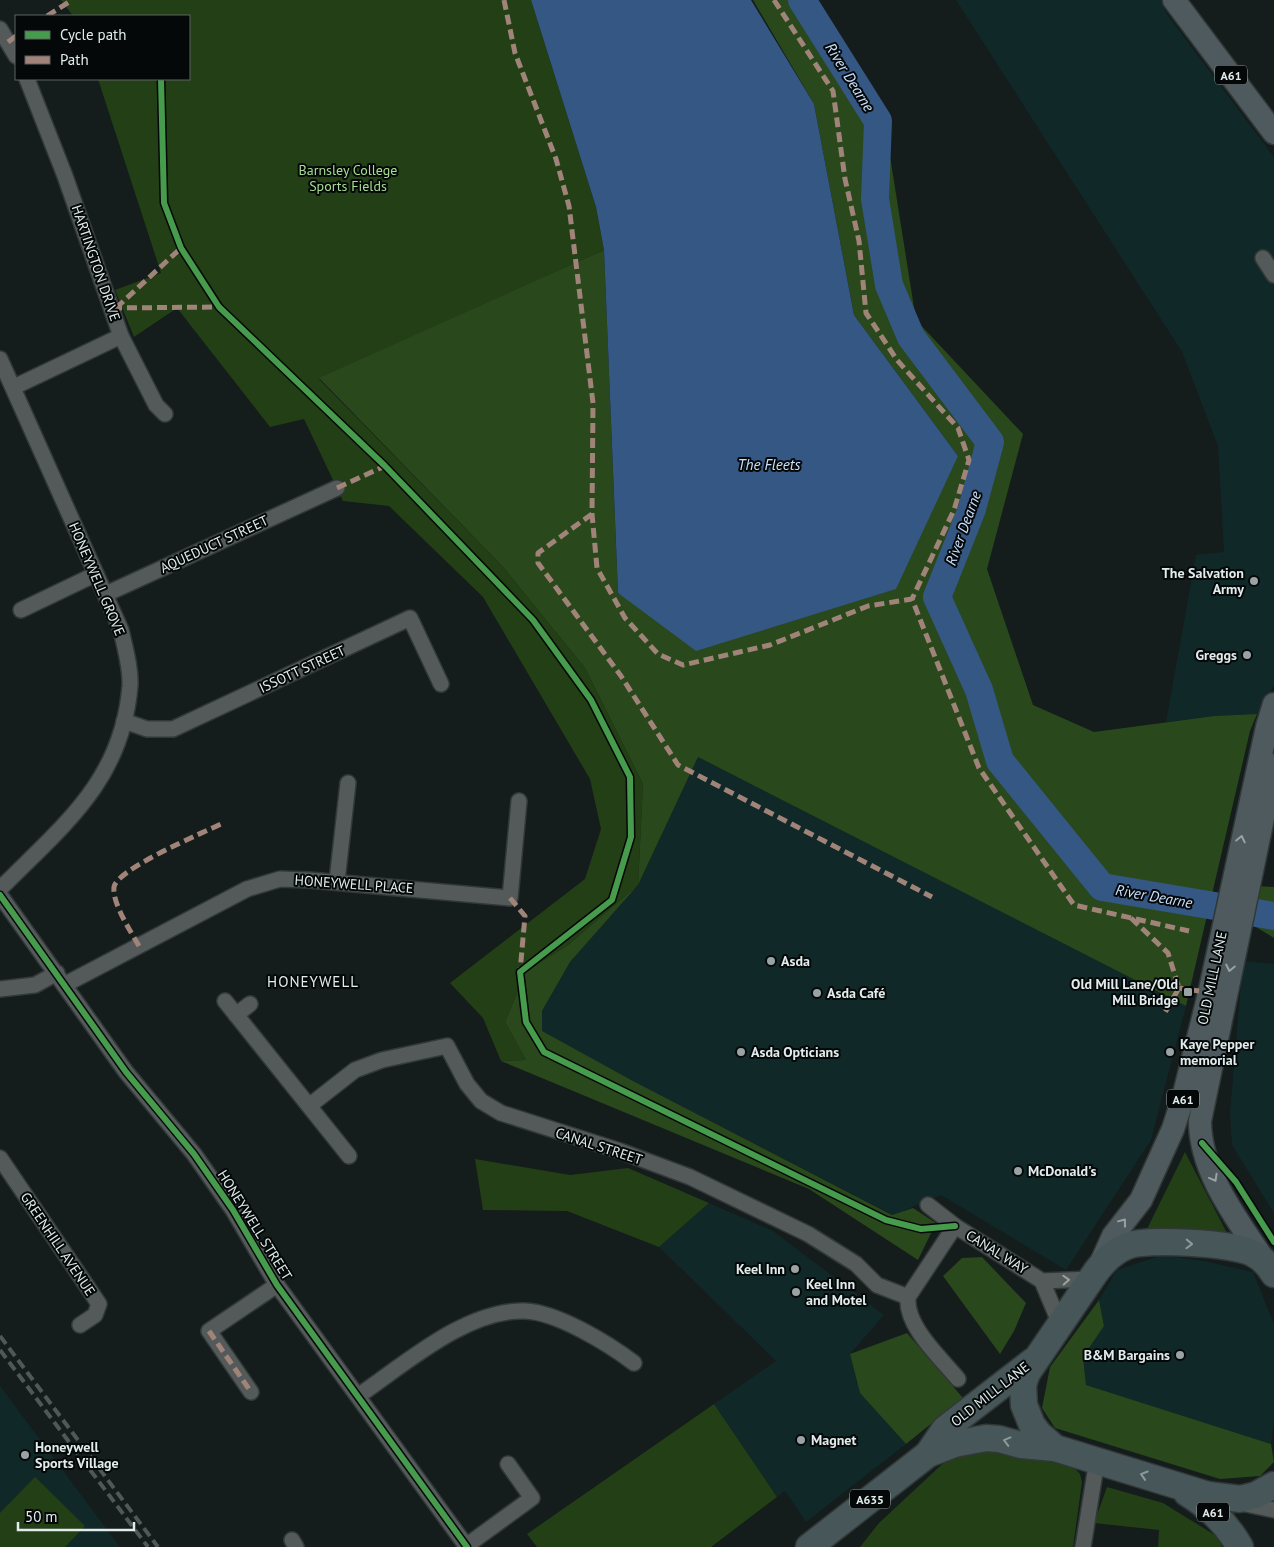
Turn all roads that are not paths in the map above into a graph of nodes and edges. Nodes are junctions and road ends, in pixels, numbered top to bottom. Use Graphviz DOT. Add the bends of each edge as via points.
graph roads {
  1 [pos="1174,0"];
  2 [pos="0,29"];
  3 [pos="15,54"];
  4 [pos="27,80"];
  5 [pos="1274,133"];
  6 [pos="1263,258"];
  7 [pos="1274,275"];
  8 [pos="121,336"];
  9 [pos="0,359"];
  10 [pos="8,384"];
  11 [pos="165,414"];
  12 [pos="337,488"];
  13 [pos="96,574"];
  14 [pos="106,594"];
  15 [pos="21,610"];
  16 [pos="441,684"];
  17 [pos="1274,704"];
  18 [pos="124,721"];
  19 [pos="1274,765"];
  20 [pos="348,783"];
  21 [pos="519,801"];
  22 [pos="337,881"];
  23 [pos="1239,887"];
  24 [pos="0,890"];
  25 [pos="0,895"];
  26 [pos="1232,919"];
  27 [pos="61,979"];
  28 [pos="0,989"];
  29 [pos="225,1001"];
  30 [pos="250,1004"];
  31 [pos="236,1015"];
  32 [pos="309,1106"];
  33 [pos="349,1156"];
  34 [pos="0,1158"];
  35 [pos="928,1206"];
  36 [pos="955,1226"];
  37 [pos="1269,1268"];
  38 [pos="1095,1272"];
  39 [pos="1042,1281"];
  40 [pos="277,1285"];
  41 [pos="908,1297"];
  42 [pos="1060,1324"];
  43 [pos="80,1326"];
  44 [pos="1036,1359"];
  45 [pos="634,1363"];
  46 [pos="958,1379"];
  47 [pos="251,1392"];
  48 [pos="358,1396"];
  49 [pos="1055,1448"];
  50 [pos="928,1454"];
  51 [pos="1096,1460"];
  52 [pos="508,1464"];
  53 [pos="1274,1485"];
  54 [pos="1178,1487"];
  55 [pos="1208,1495"];
  56 [pos="1274,1510"];
  57 [pos="466,1546"];
  58 [pos="809,1547"];
  59 [pos="1083,1547"];
  60 [pos="1240,1547"];
  1 -- 5 [label="main road, A61"];
  2 -- 3 [label="street"];
  4 -- 8 [label="street, HARTINGTON DRIVE"];
  6 -- 7 [label="street"];
  8 -- 10 [label="street, HARTINGTON DRIVE"];
  8 -- 11 [label="street" via="156,405"];
  9 -- 10 [label="street, HONEYWELL GROVE"];
  10 -- 13 [label="street, HONEYWELL GROVE"];
  12 -- 14 [label="street, AQUEDUCT STREET" via="319,488"];
  13 -- 14 [label="street, HONEYWELL GROVE"];
  13 -- 15 [label="street"];
  14 -- 18 [label="street, HONEYWELL GROVE" via="121,630 128,659 130,685"];
  16 -- 18 [label="street, ISSOTT STREET" via="410,618 173,729 147,729"];
  23 -- 17 [label="main road, OLD MILL LANE / A61, one-way" via="1266,727"];
  18 -- 24 [label="street, HONEYWELL GROVE" via="114,753 91,794"];
  19 -- 23 [label="main road, OLD MILL LANE / A61"];
  20 -- 22 [label="street"];
  21 -- 22 [label="street, HONEYWELL PLACE" via="510,898"];
  22 -- 27 [label="street, HONEYWELL PLACE" via="280,879 248,889"];
  23 -- 26 [label="main road, OLD MILL LANE / A61"];
  25 -- 27 [label="street, HONEYWELL STREET"];
  26 -- 37 [label="main road, OLD MILL LANE / A61, one-way" via="1200,1131 1210,1171"];
  38 -- 26 [label="main road, OLD MILL LANE / A61, one-way" via="1114,1236 1141,1200 1173,1129"];
  27 -- 28 [label="street, HONEYWELL PLACE"];
  27 -- 40 [label="street, HONEYWELL STREET" via="126,1072 194,1154 234,1210"];
  29 -- 31 [label="street"];
  30 -- 31 [label="street"];
  31 -- 32 [label="street"];
  32 -- 33 [label="street"];
  32 -- 41 [label="street, CANAL STREET" via="355,1070 382,1060 447,1046 467,1084 481,1100 501,1113 690,1177 808,1234 856,1264 877,1285"];
  34 -- 43 [label="street, GREENHILL AVENUE" via="99,1304 95,1314"];
  35 -- 36 [label="street, CANAL WAY"];
  36 -- 39 [label="street, CANAL WAY"];
  36 -- 41 [label="street"];
  38 -- 37 [label="highway, one-way" via="1128,1245 1143,1242 1229,1246 1254,1253"];
  39 -- 38 [label="street, CANAL WAY, one-way"];
  38 -- 42 [label="highway"];
  39 -- 42 [label="street, CANAL WAY"];
  40 -- 47 [label="street" via="209,1331"];
  40 -- 48 [label="street, HONEYWELL STREET"];
  41 -- 46 [label="street" via="911,1320"];
  42 -- 44 [label="highway"];
  44 -- 49 [label="highway" via="1023,1385 1024,1405 1032,1426"];
  44 -- 50 [label="highway, OLD MILL LANE / A635" via="945,1428"];
  45 -- 48 [label="street" via="602,1341 543,1315 525,1311 499,1314 474,1321 439,1341"];
  48 -- 57 [label="street, HONEYWELL STREET"];
  49 -- 50 [label="highway, OLD MILL LANE / A635, one-way" via="986,1438 954,1444"];
  49 -- 51 [label="highway, OLD MILL LANE"];
  50 -- 58 [label="highway, OLD MILL LANE / A635"];
  54 -- 51 [label="highway, OLD MILL LANE, one-way"];
  51 -- 59 [label="street"];
  52 -- 57 [label="street" via="532,1498"];
  53 -- 55 [label="highway" via="1256,1495 1240,1498"];
  54 -- 55 [label="highway"];
  54 -- 60 [label="highway, A61" via="1211,1510 1232,1532"];
  55 -- 56 [label="street"];
}
